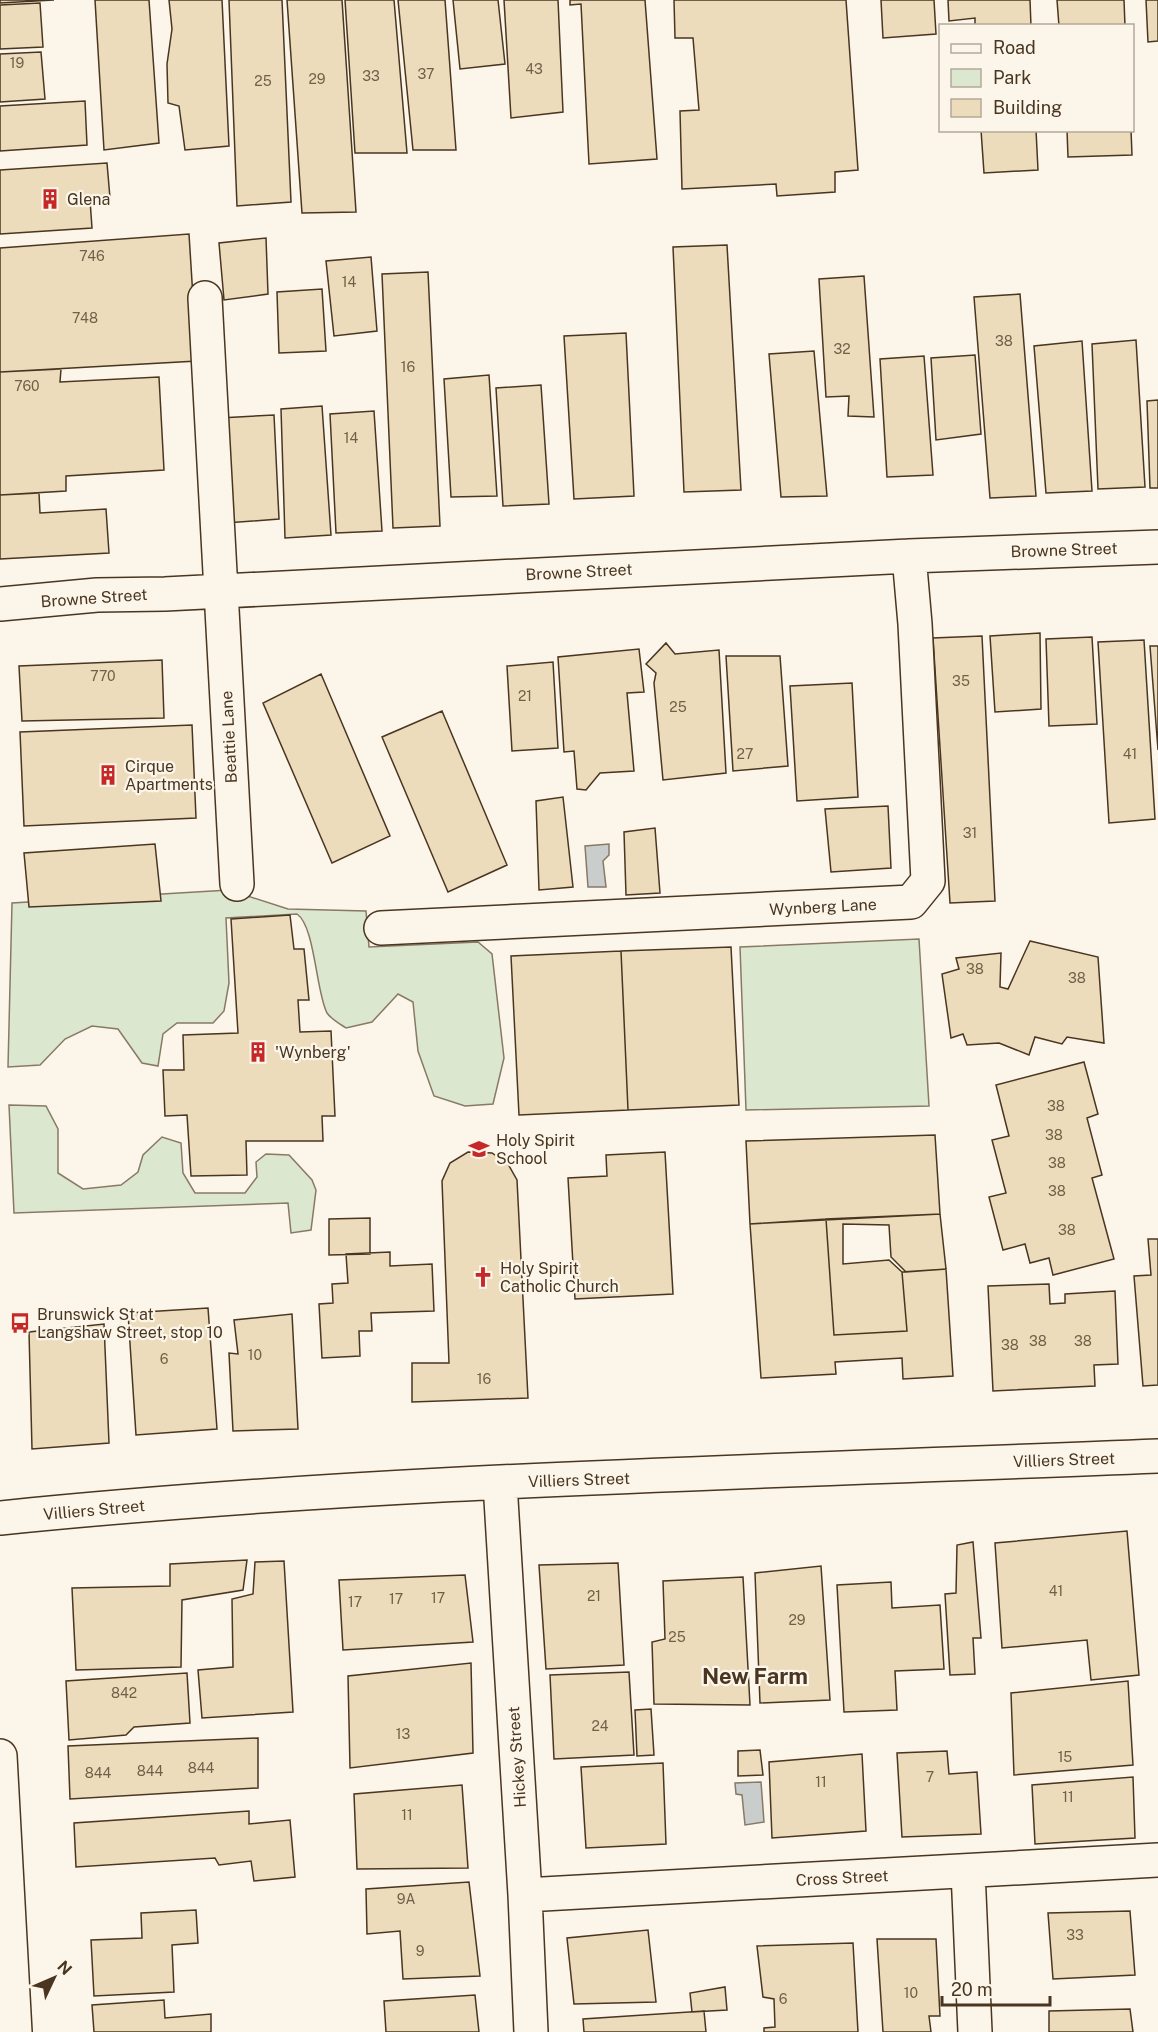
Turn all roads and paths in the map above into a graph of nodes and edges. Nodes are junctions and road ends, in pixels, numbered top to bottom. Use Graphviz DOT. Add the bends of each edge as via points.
graph roads {
  1 [pos="205,298"];
  2 [pos="1158,547"];
  3 [pos="909,556"];
  4 [pos="221,590"];
  5 [pos="0,604"];
  6 [pos="237,884"];
  7 [pos="381,928"];
  8 [pos="1158,1456"];
  9 [pos="500,1483"];
  10 [pos="0,1518"];
  11 [pos="0,1756"];
  12 [pos="1158,1860"];
  13 [pos="968,1871"];
  14 [pos="525,1895"];
  15 [pos="15,2032"];
  16 [pos="531,2032"];
  17 [pos="975,2032"];
  1 -- 4 [label="street, Beattie Lane"];
  2 -- 3 [label="street, Browne Street"];
  3 -- 4 [label="street, Browne Street"];
  3 -- 7 [label="street, Wynberg Lane" via="928,881 911,902"];
  4 -- 5 [label="street, Browne Street"];
  4 -- 6 [label="street, Beattie Lane"];
  8 -- 9 [label="street, Villiers Street"];
  9 -- 10 [label="street, Villiers Street" via="155,1504"];
  9 -- 14 [label="street, Hickey Street"];
  11 -- 15 [label="street"];
  12 -- 13 [label="street, Cross Street"];
  13 -- 14 [label="street, Cross Street"];
  13 -- 17 [label="street"];
  14 -- 16 [label="street, Hickey Street"];
}
